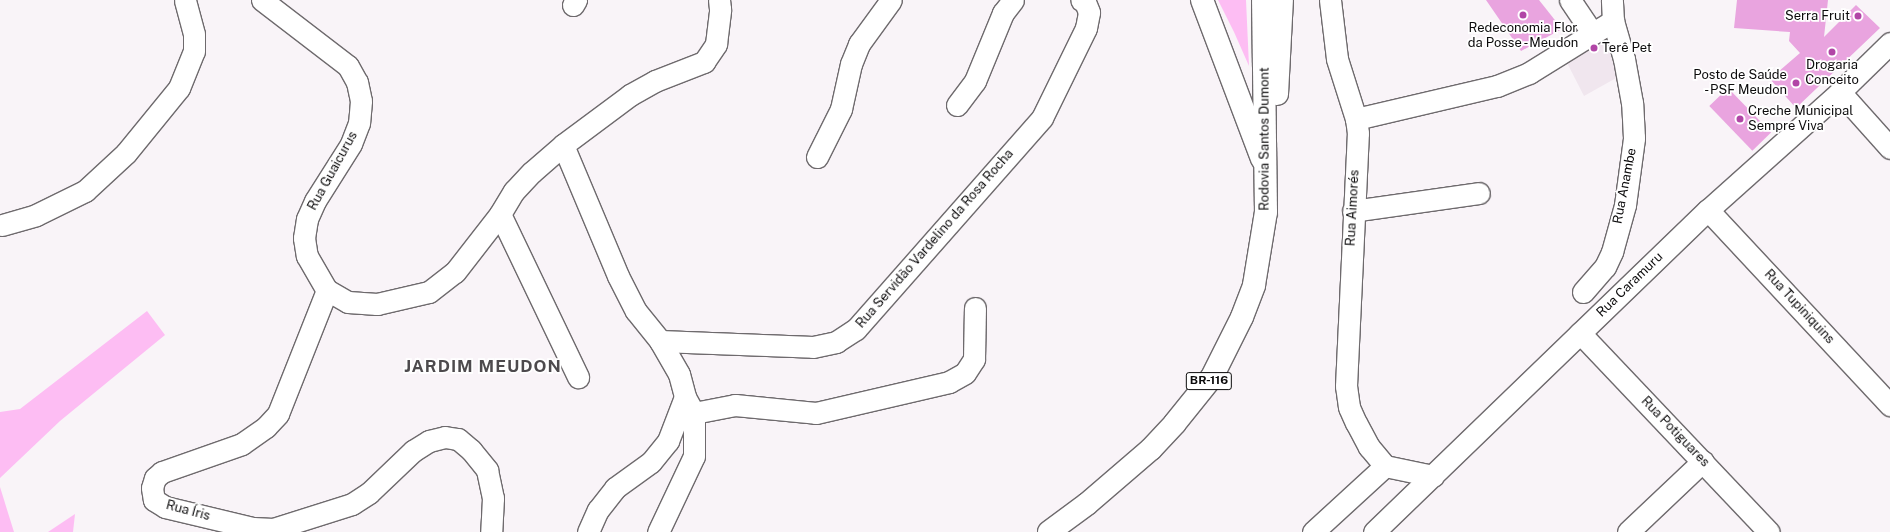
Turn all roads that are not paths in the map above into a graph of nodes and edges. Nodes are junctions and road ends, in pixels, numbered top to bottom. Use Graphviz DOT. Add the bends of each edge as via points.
graph roads {
  1 [pos="185,0"];
  2 [pos="262,0"];
  3 [pos="719,0"];
  4 [pos="891,0"];
  5 [pos="1013,0"];
  6 [pos="1081,0"];
  7 [pos="1202,0"];
  8 [pos="1263,0"];
  9 [pos="1282,0"];
  10 [pos="1330,0"];
  11 [pos="1570,0"];
  12 [pos="1612,0"];
  13 [pos="1613,21"];
  14 [pos="1592,33"];
  15 [pos="1890,43"];
  16 [pos="1840,92"];
  17 [pos="957,105"];
  18 [pos="1356,119"];
  19 [pos="563,145"];
  20 [pos="1890,148"];
  21 [pos="818,157"];
  22 [pos="1267,171"];
  23 [pos="1479,193"];
  24 [pos="1708,210"];
  25 [pos="1353,211"];
  26 [pos="500,214"];
  27 [pos="2,225"];
  28 [pos="327,290"];
  29 [pos="1583,292"];
  30 [pos="975,308"];
  31 [pos="1580,333"];
  32 [pos="660,341"];
  33 [pos="578,377"];
  34 [pos="689,405"];
  35 [pos="1890,405"];
  36 [pos="1703,461"];
  37 [pos="1385,466"];
  38 [pos="1433,476"];
  39 [pos="491,532"];
  40 [pos="588,532"];
  41 [pos="658,532"];
  42 [pos="1049,532"];
  43 [pos="1313,532"];
  44 [pos="1374,532"];
  45 [pos="1628,532"];
  46 [pos="1768,532"];
  1 -- 27 [label="street" via="194,34 194,51 179,88 160,112 126,153 85,191 36,215"];
  2 -- 28 [label="street, Rua Guaicurus" via="348,66 357,82 361,101 359,123 351,144 315,201 307,219 304,238 307,256"];
  3 -- 19 [label="street, Rua Guaicurus" via="716,44 704,62 655,81 630,95"];
  4 -- 21 [label="street" via="859,44 851,64 841,108"];
  5 -- 17 [label="street" via="1003,13 975,81"];
  6 -- 32 [label="street, Rua Servidão Vardelino da Rosa Rocha" via="1088,7 1089,19 1059,87 1042,118 856,329 836,342 813,347"];
  7 -- 22 [label="highway"];
  8 -- 22 [label="highway, Rodovia Santos Dumont / BR-116"];
  9 -- 22 [label="highway" via="1280,69"];
  10 -- 18 [label="street, Rua Aimorés" via="1337,60"];
  11 -- 14 [label="street"];
  12 -- 13 [label="street, Rua Anambe"];
  13 -- 14 [label="street"];
  13 -- 29 [label="street, Rua Anambe" via="1624,58 1632,103 1634,138 1631,170 1612,252 1605,267"];
  14 -- 18 [label="street" via="1529,73 1497,86"];
  15 -- 16 [label="street, Rua Caramuru"];
  16 -- 20 [label="street"];
  16 -- 24 [label="street, Rua Caramuru"];
  18 -- 25 [label="street, Rua Aimorés" via="1358,132"];
  19 -- 26 [label="street, Rua Guaicurus" via="514,191"];
  19 -- 32 [label="street" via="618,276 636,311"];
  22 -- 42 [label="highway, Rodovia Santos Dumont / BR-116" via="1266,212 1254,285 1229,347 1212,377 1151,449 1087,504"];
  23 -- 25 [label="street"];
  24 -- 31 [label="street, Rua Caramuru"];
  24 -- 35 [label="street, Rua Tupiniquins"];
  25 -- 37 [label="street, Rua Aimorés" via="1346,386 1349,407 1356,423 1369,447"];
  26 -- 28 [label="street, Rua Guaicurus" via="455,272 429,292 377,304 348,302"];
  26 -- 33 [label="street"];
  28 -- 39 [label="street, Rua Íris" via="278,414 266,427 242,444 162,472 155,478 152,488 154,500 165,507 253,528 272,529 352,504 369,493 413,451 429,441 445,437 458,440 467,446 487,470 493,498"];
  30 -- 34 [label="street" via="974,359 965,373 948,382 816,413 735,405"];
  31 -- 36 [label="street, Rua Potiguares"];
  31 -- 38 [label="street, Rua Caramuru"];
  32 -- 34 [label="street" via="679,374"];
  34 -- 40 [label="street" via="668,441 651,462 615,488 598,510"];
  34 -- 41 [label="street" via="694,456"];
  36 -- 45 [label="street"];
  36 -- 46 [label="street, Rua Potiguares"];
  37 -- 38 [label="street"];
  37 -- 43 [label="street"];
  38 -- 44 [label="street, Rua Caramuru"];
}
